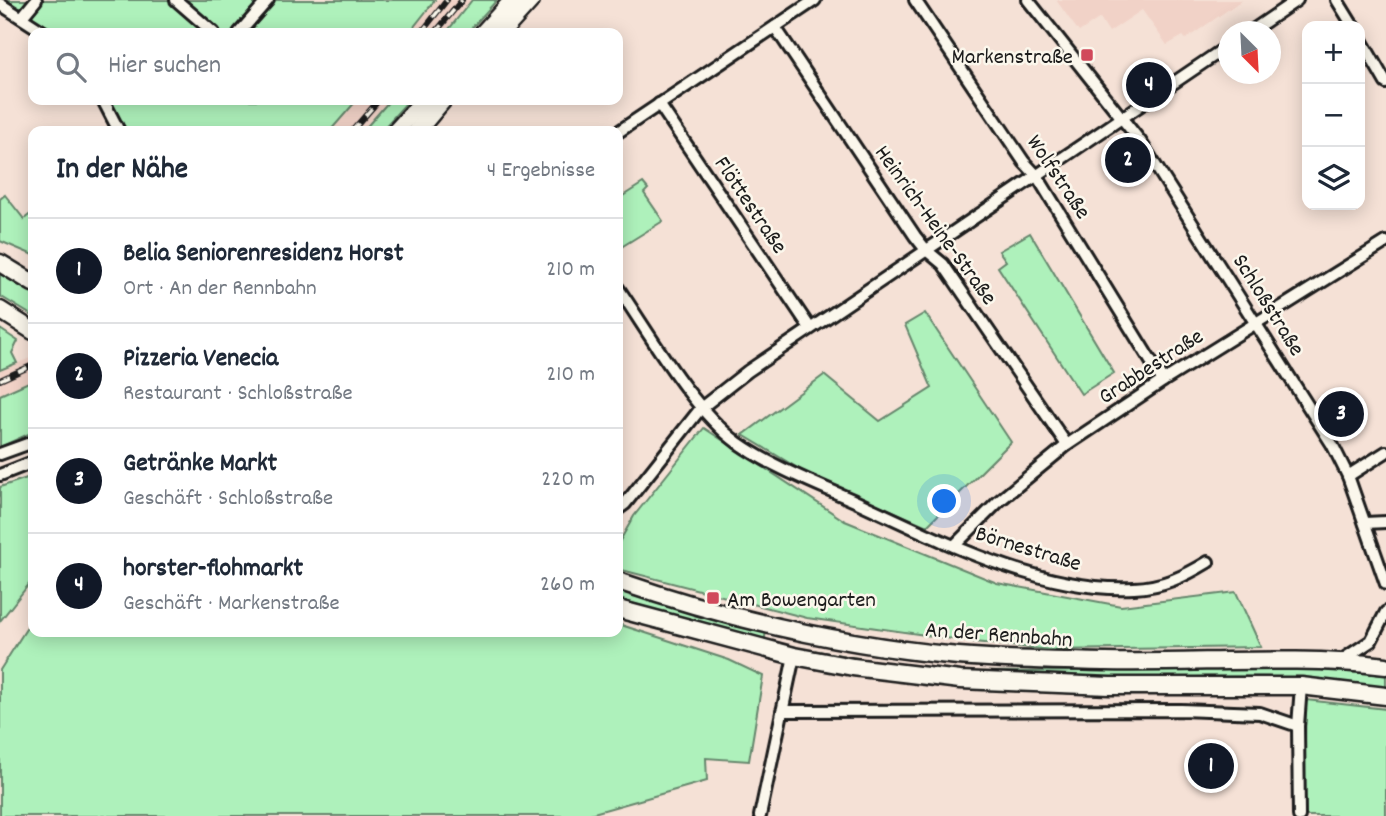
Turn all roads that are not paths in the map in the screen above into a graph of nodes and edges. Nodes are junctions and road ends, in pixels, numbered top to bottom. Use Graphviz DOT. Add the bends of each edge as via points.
graph roads {
  1 [pos="36,0"];
  2 [pos="176,0"];
  3 [pos="268,0"];
  4 [pos="513,0"];
  5 [pos="531,0"];
  6 [pos="815,0"];
  7 [pos="915,0"];
  8 [pos="1028,0"];
  9 [pos="1297,0"];
  10 [pos="1337,0"];
  11 [pos="0,4"];
  12 [pos="22,17"];
  13 [pos="1266,21"];
  14 [pos="1350,21"];
  15 [pos="775,27"];
  16 [pos="38,28"];
  17 [pos="208,28"];
  18 [pos="243,28"];
  19 [pos="488,28"];
  20 [pos="506,28"];
  21 [pos="1365,47"];
  22 [pos="1218,53"];
  23 [pos="1386,83"];
  24 [pos="659,104"];
  25 [pos="106,105"];
  26 [pos="419,105"];
  27 [pos="439,105"];
  28 [pos="1122,118"];
  29 [pos="117,126"];
  30 [pos="401,126"];
  31 [pos="421,126"];
  32 [pos="623,129"];
  33 [pos="1037,176"];
  34 [pos="1386,242"];
  35 [pos="926,250"];
  36 [pos="0,263"];
  37 [pos="28,280"];
  38 [pos="623,295"];
  39 [pos="0,310"];
  40 [pos="1257,322"];
  41 [pos="28,328"];
  42 [pos="810,328"];
  43 [pos="1163,381"];
  44 [pos="701,408"];
  45 [pos="28,444"];
  46 [pos="1067,445"];
  47 [pos="1386,452"];
  48 [pos="0,454"];
  49 [pos="28,464"];
  50 [pos="0,475"];
  51 [pos="1348,477"];
  52 [pos="623,505"];
  53 [pos="1386,522"];
  54 [pos="1365,523"];
  55 [pos="954,546"];
  56 [pos="1208,562"];
  57 [pos="623,583"];
  58 [pos="1386,584"];
  59 [pos="623,610"];
  60 [pos="1386,612"];
  61 [pos="799,633"];
  62 [pos="794,656"];
  63 [pos="1338,662"];
  64 [pos="1386,666"];
  65 [pos="1301,686"];
  66 [pos="1386,696"];
  67 [pos="782,711"];
  68 [pos="1298,726"];
  69 [pos="760,816"];
  70 [pos="1299,816"];
  1 -- 12 [label="street"];
  2 -- 17 [label="street"];
  3 -- 18 [label="street"];
  4 -- 19 [label="main road"];
  5 -- 20 [label="main road"];
  6 -- 15 [label="street"];
  7 -- 33 [label="street, Wolfstraße"];
  8 -- 28 [label="street, Schloßstraße"];
  9 -- 13 [label="street"];
  10 -- 14 [label="street"];
  11 -- 12 [label="street"];
  12 -- 16 [label="street"];
  15 -- 24 [label="street"];
  15 -- 35 [label="street, Heinrich-Heine-Straße"];
  21 -- 23 [label="street"];
  22 -- 28 [label="street"];
  24 -- 32 [label="street"];
  24 -- 42 [label="street, Flöttestraße"];
  25 -- 29 [label="street"];
  26 -- 30 [label="main road"];
  27 -- 31 [label="main road"];
  28 -- 33 [label="street"];
  28 -- 40 [label="street, Schloßstraße"];
  33 -- 35 [label="street"];
  33 -- 43 [label="street, Wolfstraße"];
  34 -- 40 [label="street, Grabbestraße"];
  35 -- 42 [label="street"];
  35 -- 46 [label="street, Heinrich-Heine-Straße" via="943,264"];
  36 -- 37 [label="main road"];
  38 -- 44 [label="street, Börnestraße"];
  39 -- 41 [label="main road"];
  40 -- 43 [label="street, Grabbestraße"];
  40 -- 51 [label="street, Schloßstraße"];
  42 -- 44 [label="street"];
  43 -- 46 [label="street, Grabbestraße"];
  44 -- 52 [label="street"];
  44 -- 55 [label="street, Börnestraße" via="738,443"];
  45 -- 48 [label="street"];
  46 -- 55 [label="street, Grabbestraße" via="999,501"];
  47 -- 51 [label="street"];
  49 -- 50 [label="street"];
  51 -- 54 [label="street, Schloßstraße"];
  53 -- 54 [label="street"];
  54 -- 58 [label="street, Schloßstraße"];
  55 -- 56 [label="street, Börnestraße" via="1034,574 1086,586 1136,588 1180,579"];
  57 -- 61 [label="main road, An der Rennbahn"];
  59 -- 62 [label="main road, An der Rennbahn"];
  60 -- 63 [label="street" via="1371,641"];
  61 -- 62 [label="main road"];
  61 -- 63 [label="main road, An der Rennbahn" via="992,658"];
  62 -- 65 [label="main road, An der Rennbahn" via="960,680"];
  62 -- 67 [label="street"];
  63 -- 64 [label="main road, An der Rennbahn"];
  65 -- 66 [label="main road, An der Rennbahn"];
  65 -- 68 [label="street"];
  67 -- 68 [label="street" via="1181,710 1261,713"];
  67 -- 69 [label="street"];
  68 -- 70 [label="street"];
}
